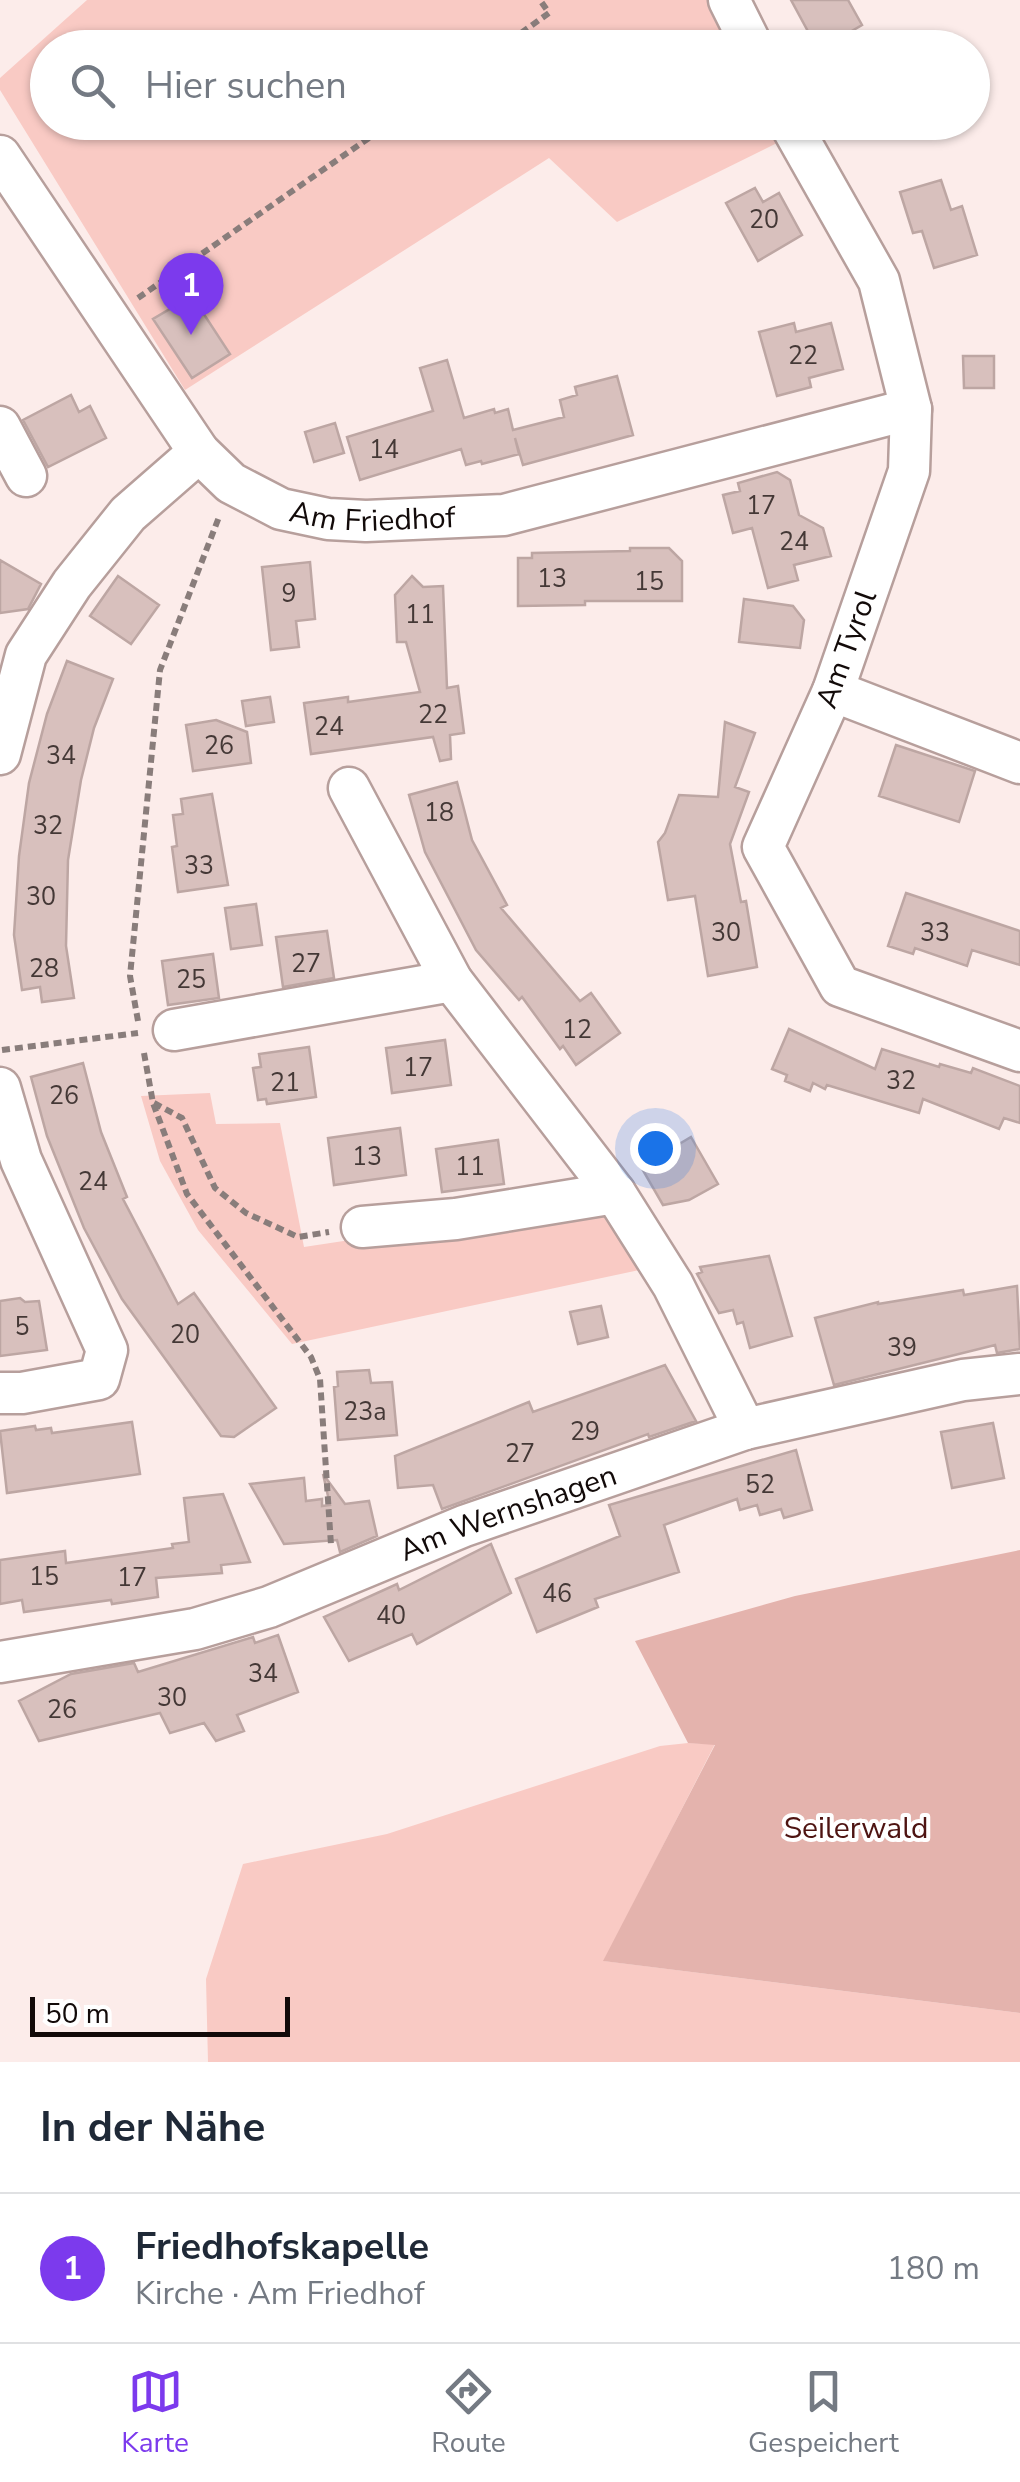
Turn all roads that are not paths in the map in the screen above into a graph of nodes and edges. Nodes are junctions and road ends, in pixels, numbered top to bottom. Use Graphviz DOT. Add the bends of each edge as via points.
graph roads {
  1 [pos="730,0"];
  2 [pos="744,30"];
  3 [pos="799,140"];
  4 [pos="0,156"];
  5 [pos="911,410"];
  6 [pos="0,427"];
  7 [pos="199,452"];
  8 [pos="26,476"];
  9 [pos="13,656"];
  10 [pos="833,691"];
  11 [pos="0,754"];
  12 [pos="1020,763"];
  13 [pos="349,788"];
  14 [pos="452,981"];
  15 [pos="157,1032"];
  16 [pos="1020,1051"];
  17 [pos="0,1088"];
  18 [pos="10,1161"];
  19 [pos="615,1192"];
  20 [pos="362,1227"];
  21 [pos="1020,1374"];
  22 [pos="0,1393"];
  23 [pos="744,1430"];
  24 [pos="0,1662"];
  1 -- 2 [label="street"];
  3 -- 5 [label="street, Am Tyrol" via="878,281"];
  4 -- 7 [label="street, Am Friedhof"];
  5 -- 7 [label="street, Am Friedhof" via="504,515 328,519 281,509 232,483"];
  5 -- 10 [label="street, Am Tyrol" via="909,472"];
  6 -- 8 [label="street"];
  7 -- 9 [label="street" via="128,514"];
  9 -- 11 [label="street"];
  10 -- 12 [label="street"];
  10 -- 16 [label="street, Am Tyrol" via="763,847 840,986"];
  13 -- 14 [label="street"];
  14 -- 15 [label="street"];
  14 -- 19 [label="street"];
  17 -- 18 [label="street"];
  18 -- 22 [label="street" via="108,1350 99,1379"];
  19 -- 20 [label="street"];
  19 -- 23 [label="street" via="672,1285"];
  21 -- 23 [label="street, Am Wernshagen" via="963,1380"];
  23 -- 24 [label="street, Am Wernshagen" via="464,1526 195,1629"];
}
